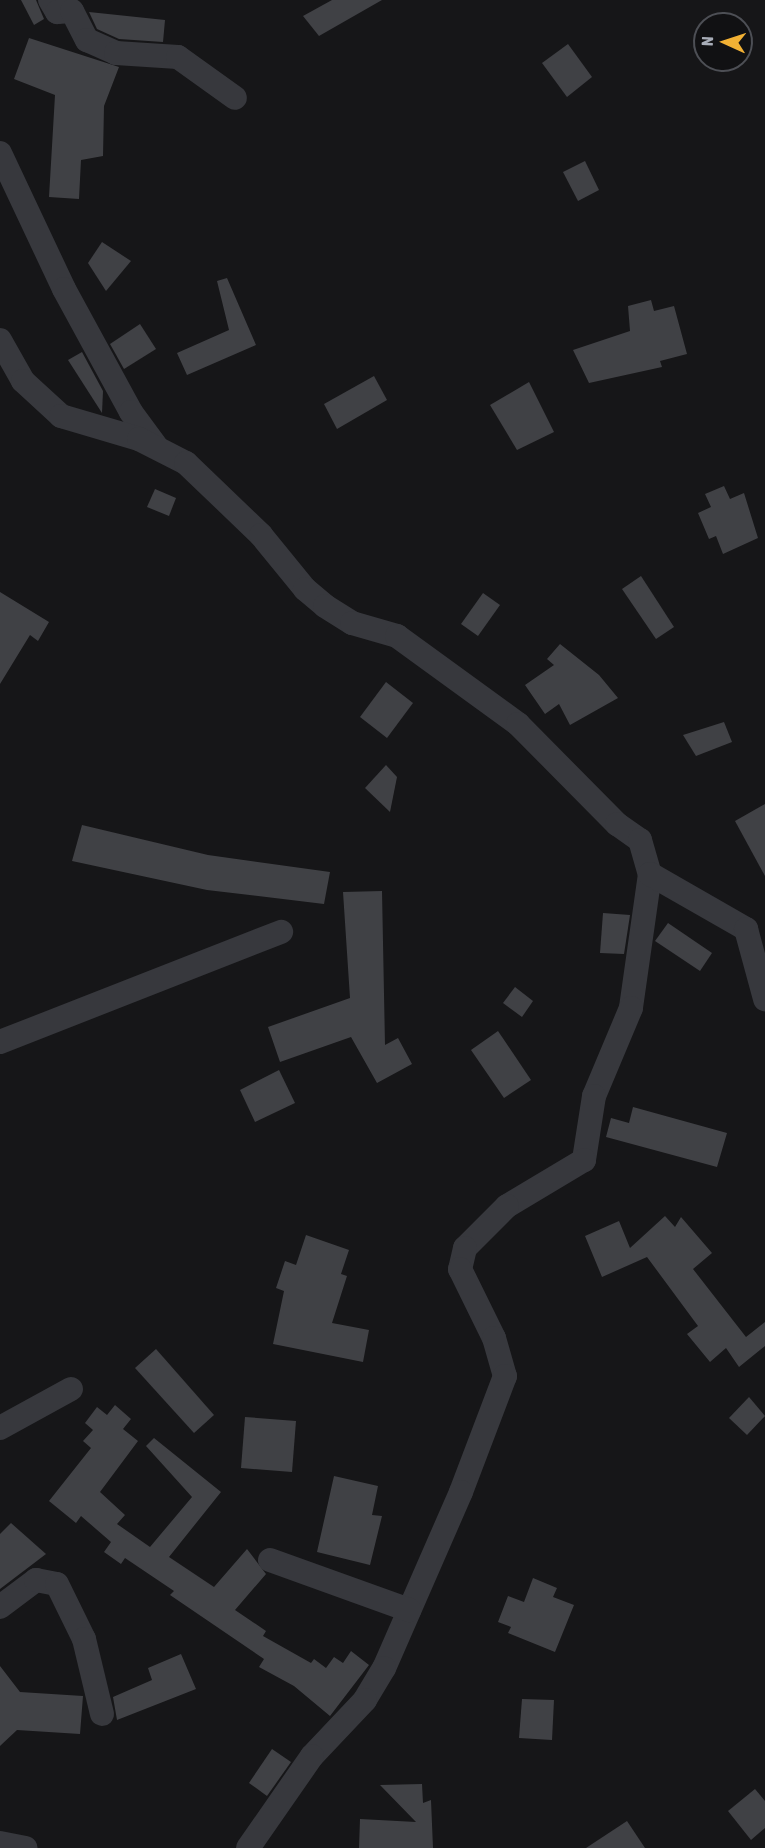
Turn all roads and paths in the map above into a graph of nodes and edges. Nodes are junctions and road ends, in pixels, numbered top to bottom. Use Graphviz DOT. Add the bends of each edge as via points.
graph roads {
  1 [pos="50,0"];
  2 [pos="235,98"];
  3 [pos="0,153"];
  4 [pos="0,340"];
  5 [pos="157,448"];
  6 [pos="650,874"];
  7 [pos="281,932"];
  8 [pos="765,999"];
  9 [pos="0,1042"];
  10 [pos="71,1389"];
  11 [pos="0,1428"];
  12 [pos="270,1560"];
  13 [pos="0,1606"];
  14 [pos="409,1610"];
  15 [pos="102,1714"];
  16 [pos="0,1843"];
  17 [pos="26,1848"];
  18 [pos="248,1848"];
  1 -- 2 [label="street" via="57,12 72,11 87,40 116,52 178,57"];
  3 -- 5 [label="street" via="64,289 131,412"];
  4 -- 5 [label="street" via="23,381 61,416"];
  5 -- 6 [label="street" via="186,463 261,535 304,589 325,606 352,624 397,636 518,724 617,824 640,840"];
  6 -- 8 [label="street" via="746,929"];
  6 -- 14 [label="street" via="632,1008 594,1096 585,1160 507,1206 465,1248 460,1269 494,1338 504,1376"];
  7 -- 9 [label="street"];
  10 -- 11 [label="street"];
  12 -- 14 [label="street"];
  13 -- 15 [label="street" via="36,1580 57,1584 84,1639"];
  14 -- 18 [label="street" via="365,1700 312,1756"];
  16 -- 17 [label="street"];
}
